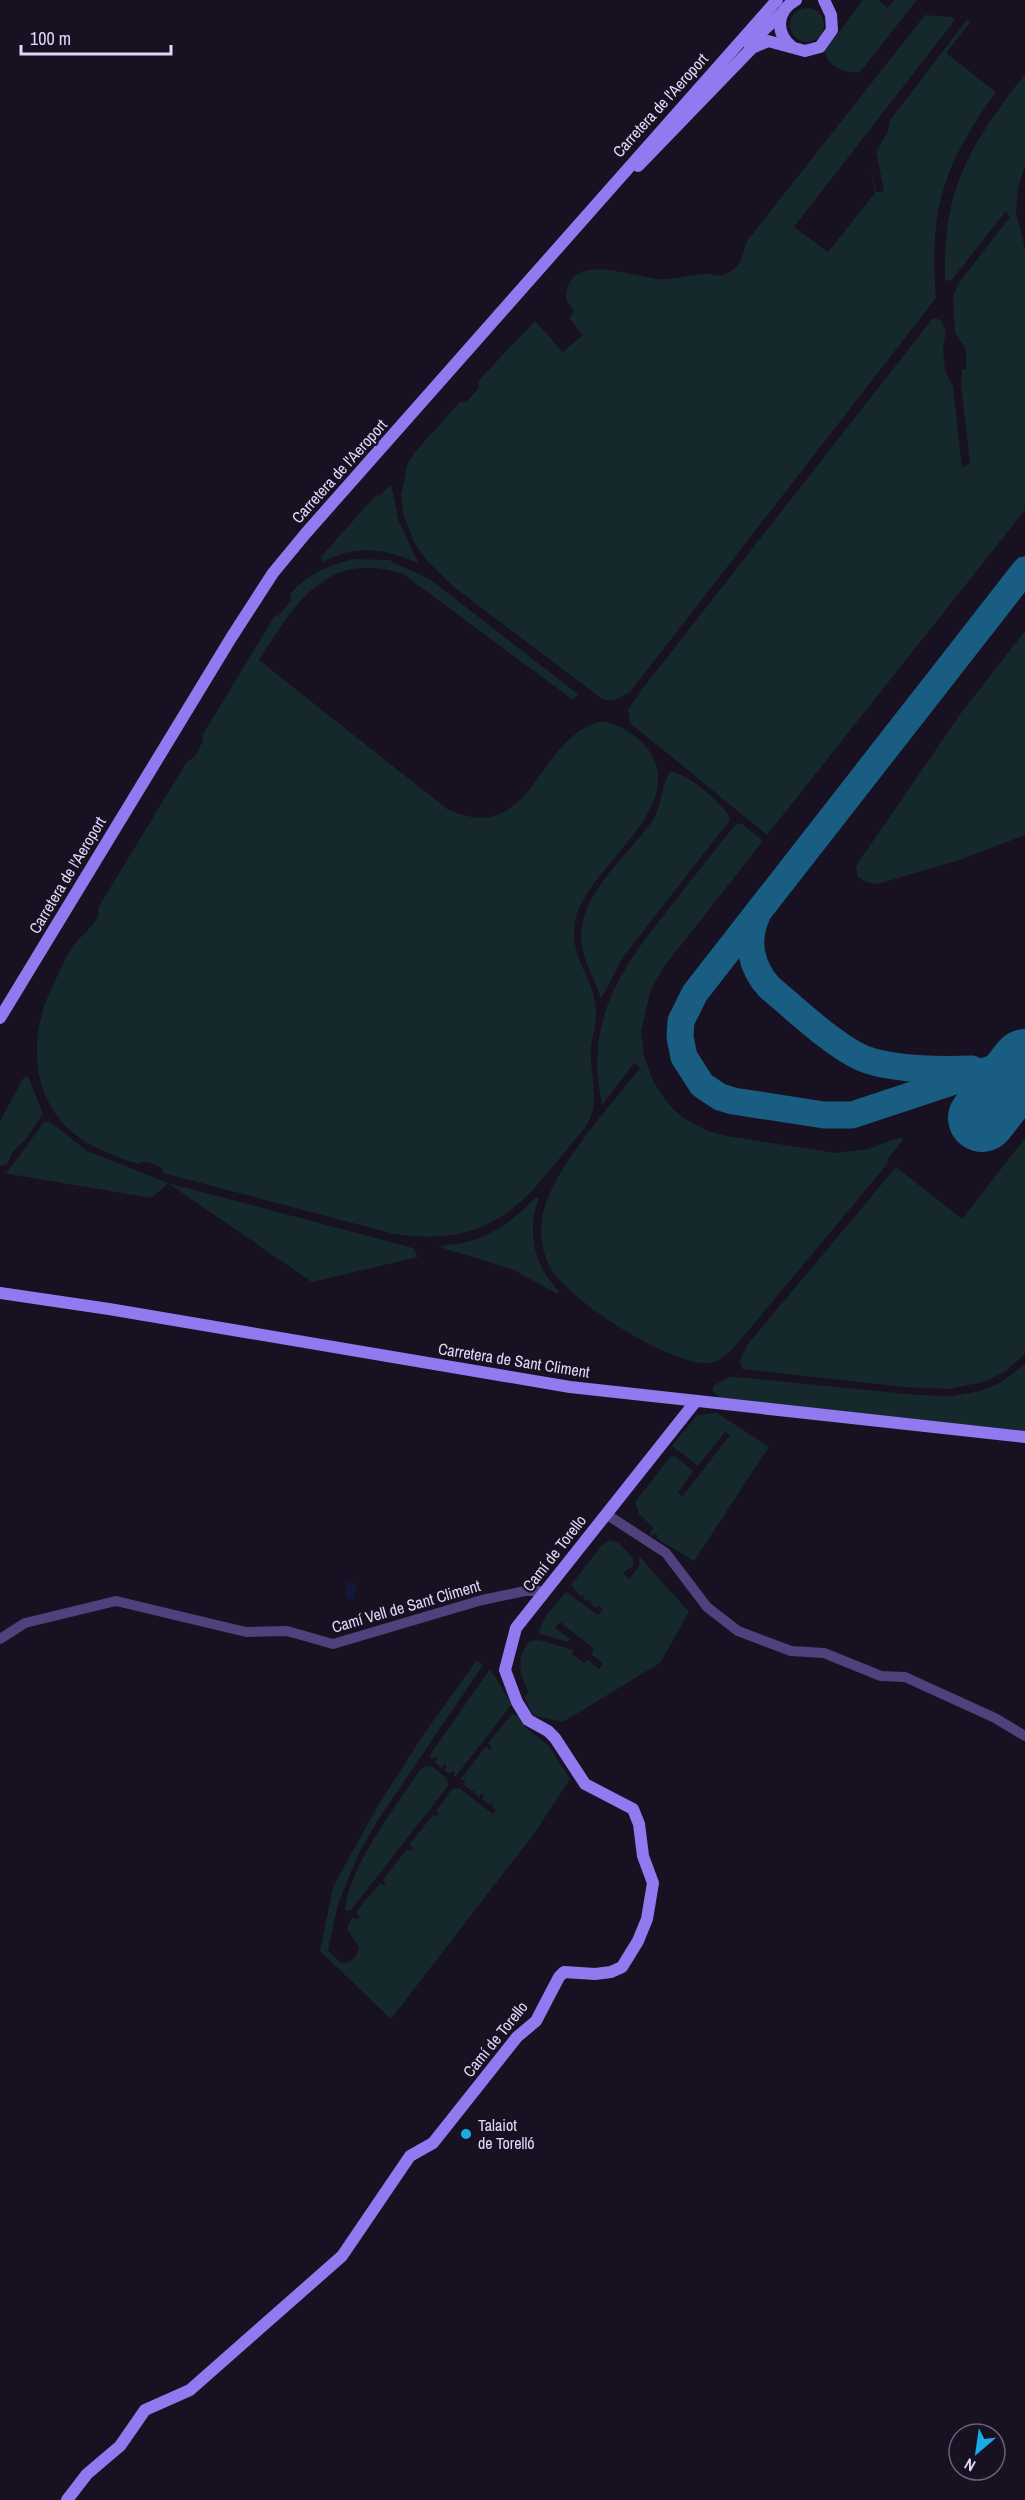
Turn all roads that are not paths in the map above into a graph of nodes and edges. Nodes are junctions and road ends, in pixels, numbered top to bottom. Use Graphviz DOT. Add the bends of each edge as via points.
graph roads {
  1 [pos="777,0"];
  2 [pos="796,0"];
  3 [pos="816,0"];
  4 [pos="826,5"];
  5 [pos="783,12"];
  6 [pos="793,47"];
  7 [pos="674,114"];
  8 [pos="513,301"];
  9 [pos="0,1018"];
  10 [pos="0,1293"];
  11 [pos="696,1401"];
  12 [pos="1025,1437"];
  13 [pos="606,1514"];
  14 [pos="544,1592"];
  15 [pos="0,1639"];
  16 [pos="1025,1736"];
  17 [pos="67,2500"];
  1 -- 7 [label="main road, Carretera de l'Aeroport"];
  2 -- 5 [label="main road"];
  3 -- 4 [label="main road"];
  4 -- 6 [label="main road" via="832,30 824,44 810,50"];
  5 -- 6 [label="main road" via="780,30"];
  5 -- 7 [label="main road"];
  6 -- 8 [label="main road" via="768,41 747,53"];
  7 -- 8 [label="main road, Carretera de l'Aeroport"];
  8 -- 9 [label="main road, Carretera de l'Aeroport" via="273,573"];
  10 -- 11 [label="main road, Carretera de Sant Climent" via="570,1387"];
  11 -- 12 [label="main road, Carretera de Sant Climent"];
  11 -- 13 [label="main road, Camí de Torello"];
  13 -- 14 [label="main road, Camí de Torello"];
  13 -- 16 [label="street" via="666,1553 707,1607 738,1630 791,1651 829,1655 881,1676 905,1677"];
  14 -- 15 [label="street, Camí Vell de Sant Climent" via="525,1591 482,1600 333,1644 287,1631 246,1632 116,1601 25,1623"];
  14 -- 17 [label="main road, Camí de Torello" via="513,1634 507,1678 528,1720 551,1733 585,1784 626,1803 636,1813 653,1888 647,1919 632,1953 622,1967 611,1972 564,1972 536,2021 517,2037 433,2143 410,2156 342,2256 190,2390 145,2410 120,2446 87,2474"];
}
